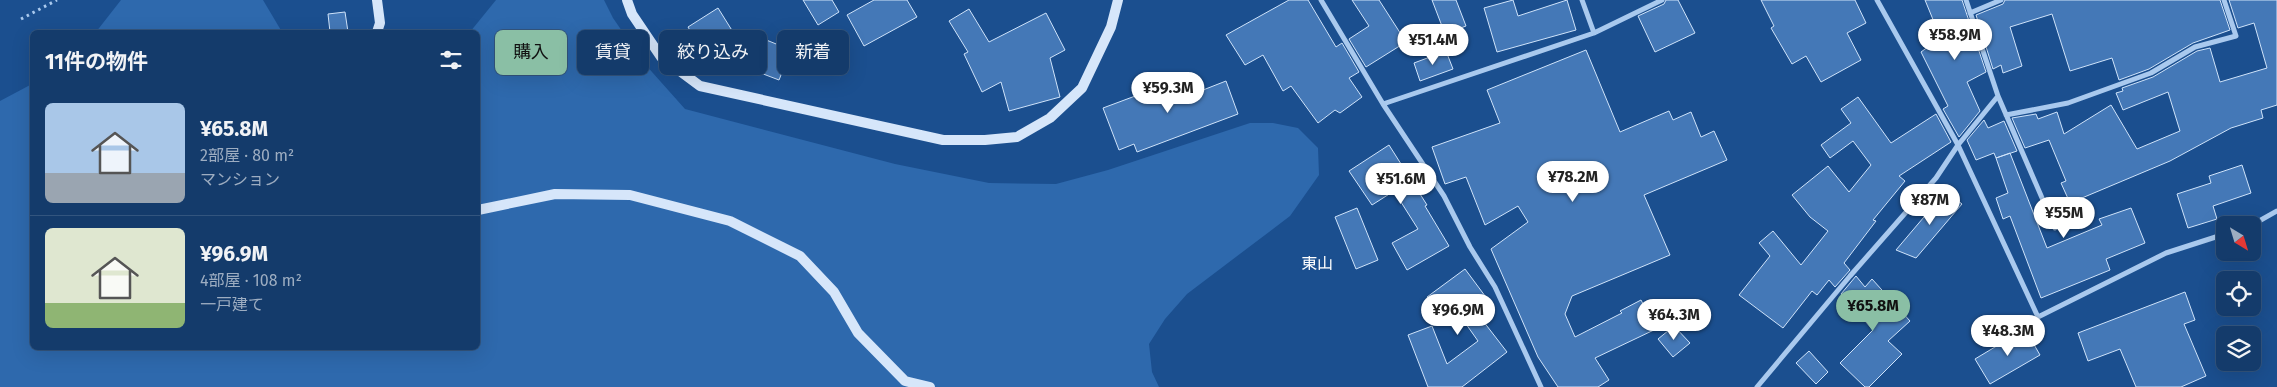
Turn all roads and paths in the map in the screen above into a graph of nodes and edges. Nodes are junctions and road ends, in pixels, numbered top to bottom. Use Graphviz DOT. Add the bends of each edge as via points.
graph roads {
  1 [pos="57,0"];
  2 [pos="377,0"];
  3 [pos="627,0"];
  4 [pos="1118,0"];
  5 [pos="1321,0"];
  6 [pos="1582,0"];
  7 [pos="1662,0"];
  8 [pos="1877,0"];
  9 [pos="1966,0"];
  10 [pos="2001,0"];
  11 [pos="2224,0"];
  12 [pos="1970,13"];
  13 [pos="21,19"];
  14 [pos="378,30"];
  15 [pos="1594,33"];
  16 [pos="1998,96"];
  17 [pos="1383,104"];
  18 [pos="2006,115"];
  19 [pos="1958,145"];
  20 [pos="480,210"];
  21 [pos="2277,211"];
  22 [pos="2261,220"];
  23 [pos="2055,228"];
  24 [pos="2216,237"];
  25 [pos="930,387"];
  26 [pos="1541,387"];
  27 [pos="1757,387"];
  1 -- 13 [label="path"];
  2 -- 14 [label="street"];
  3 -- 4 [label="street" via="632,14 661,57 700,86 942,140 1017,137 1050,118 1082,88 1111,27"];
  5 -- 17 [label="street"];
  6 -- 15 [label="street"];
  7 -- 15 [label="street"];
  8 -- 19 [label="street"];
  9 -- 12 [label="street"];
  10 -- 12 [label="street"];
  11 -- 18 [label="street" via="2236,36 2195,47 2151,73 2068,103"];
  12 -- 16 [label="street"];
  15 -- 17 [label="street"];
  16 -- 18 [label="street"];
  16 -- 19 [label="street"];
  17 -- 26 [label="street" via="1444,196 1495,287"];
  18 -- 23 [label="street"];
  19 -- 24 [label="street" via="2038,317 2166,253"];
  19 -- 27 [label="street" via="1936,178"];
  20 -- 25 [label="street" via="555,194 630,195 730,221 800,256 834,292 858,333 905,381"];
  21 -- 22 [label="street"];
}
